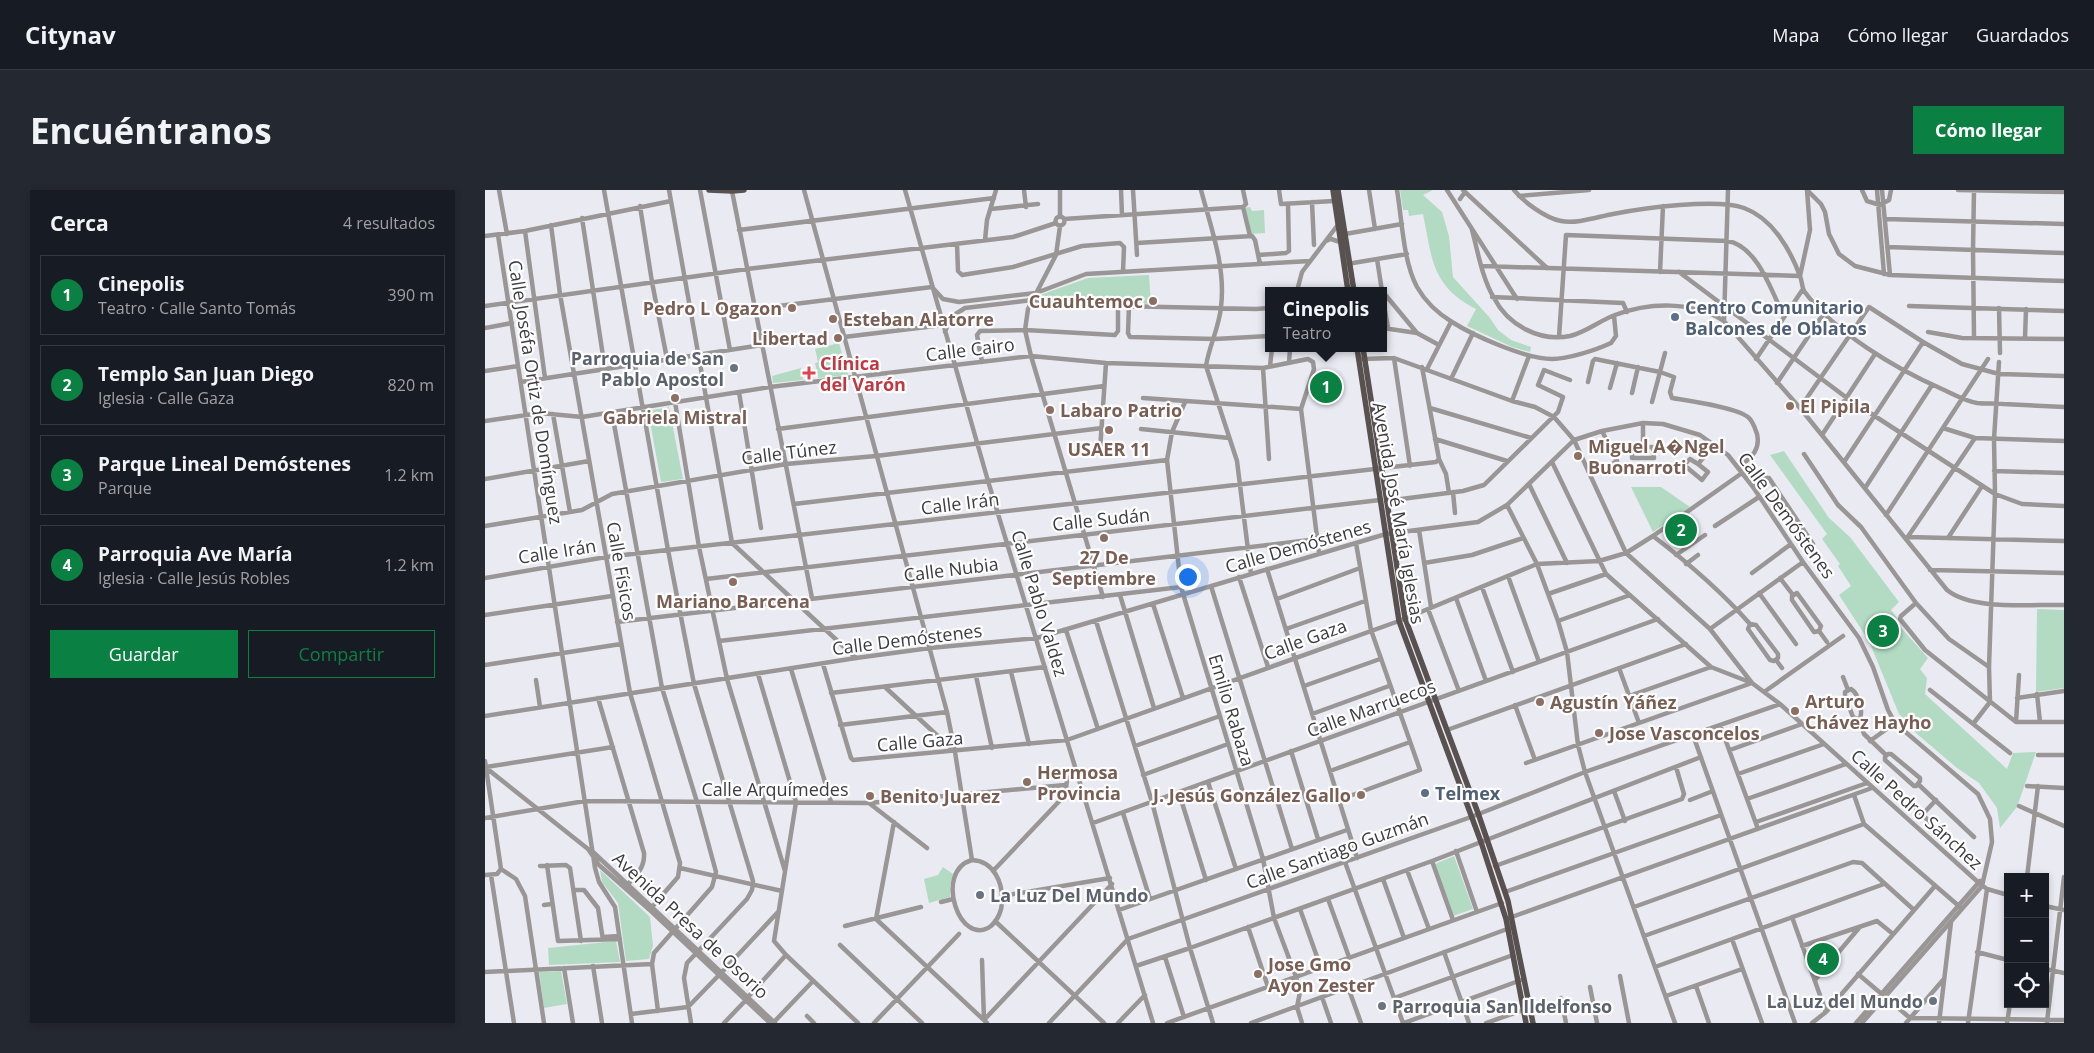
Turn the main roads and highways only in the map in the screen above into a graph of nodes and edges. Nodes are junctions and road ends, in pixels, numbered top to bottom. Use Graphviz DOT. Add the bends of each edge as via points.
graph roads {
  1 [pos="709,190"];
  2 [pos="744,190"];
  3 [pos="1333,190"];
  4 [pos="1338,190"];
  5 [pos="1340,218"];
  6 [pos="1347,264"];
  7 [pos="1348,287"];
  8 [pos="1353,287"];
  9 [pos="1358,352"];
  10 [pos="1362,352"];
  11 [pos="1361,359"];
  12 [pos="1402,619"];
  13 [pos="1484,841"];
  14 [pos="1505,902"];
  15 [pos="1511,928"];
  16 [pos="1521,981"];
  17 [pos="1527,1008"];
  18 [pos="1526,1023"];
  19 [pos="1533,1023"];
  1 -- 2 [label="main road"];
  3 -- 5 [label="main road"];
  4 -- 5 [label="main road"];
  5 -- 6 [label="main road" via="1345,234"];
  5 -- 6 [label="main road" via="1337,226"];
  6 -- 7 [label="main road"];
  6 -- 8 [label="main road"];
  9 -- 11 [label="main road, Avenida José María Iglesias"];
  10 -- 11 [label="main road, Avenida José María Iglesias"];
  11 -- 12 [label="main road, Avenida José María Iglesias"];
  12 -- 13 [label="main road, Avenida José María Iglesias" via="1478,813"];
  12 -- 13 [label="main road, Avenida José María Iglesias" via="1428,703 1471,817"];
  13 -- 14 [label="main road, Avenida José María Iglesias"];
  13 -- 14 [label="main road, Avenida José María Iglesias" via="1505,892"];
  14 -- 15 [label="main road, Avenida José María Iglesias"];
  15 -- 16 [label="main road, Avenida José María Iglesias"];
  15 -- 16 [label="main road, Avenida José María Iglesias" via="1513,955"];
  16 -- 17 [label="main road, Avenida José María Iglesias"];
  17 -- 18 [label="main road, Avenida José María Iglesias"];
  17 -- 19 [label="main road, Avenida José María Iglesias"];
}
